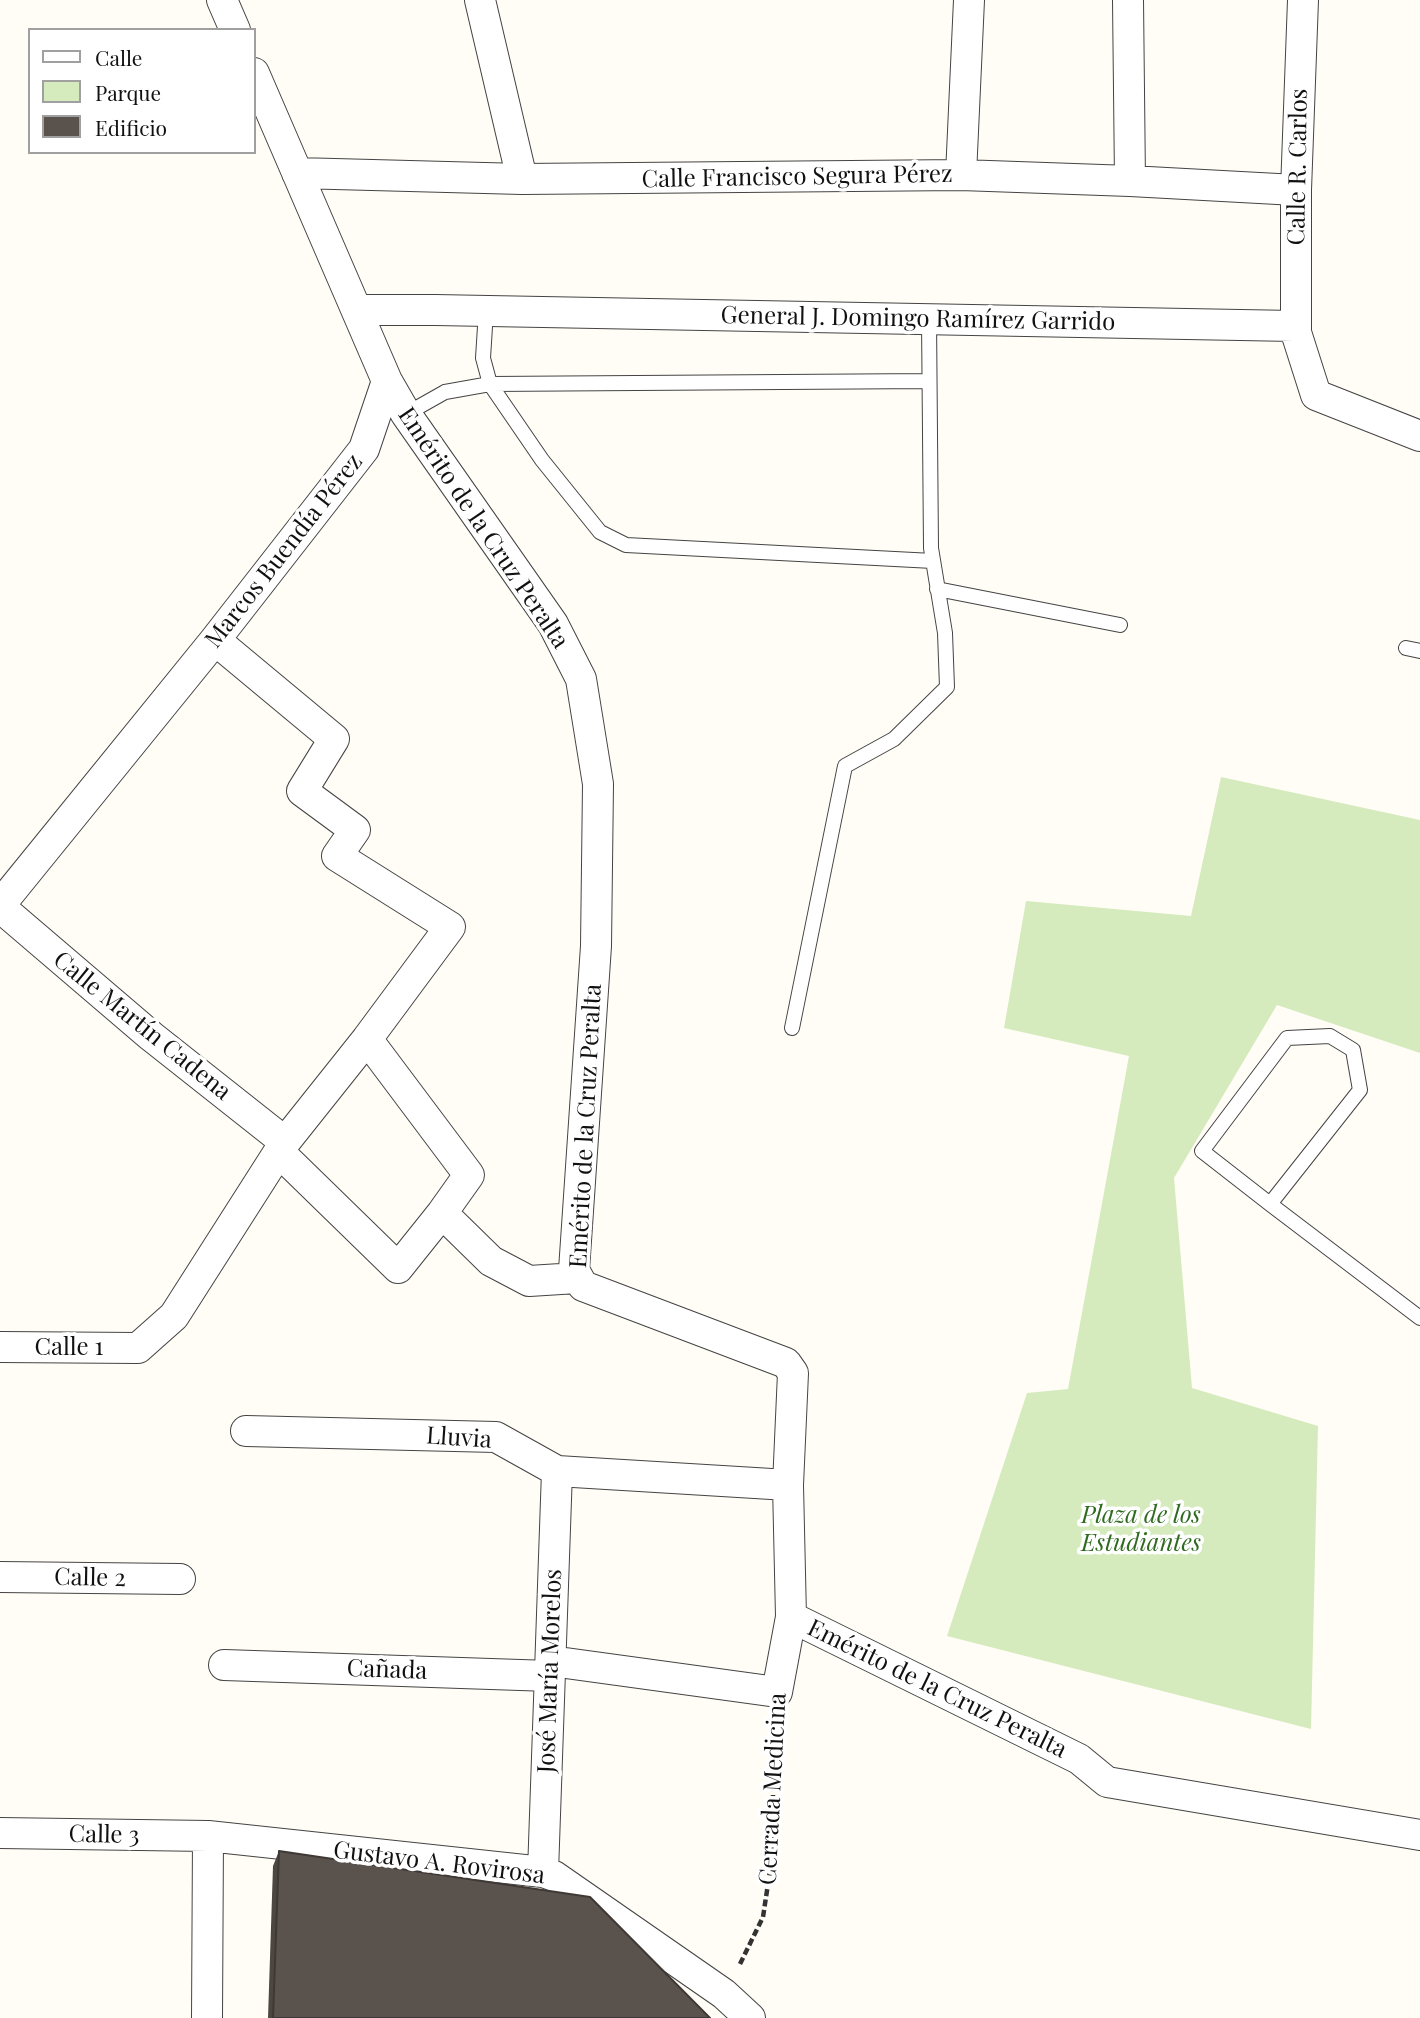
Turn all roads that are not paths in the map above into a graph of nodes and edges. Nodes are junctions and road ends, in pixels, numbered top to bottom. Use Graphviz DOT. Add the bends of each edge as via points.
graph roads {
  1 [pos="222,0"];
  2 [pos="480,0"];
  3 [pos="969,0"];
  4 [pos="1128,0"];
  5 [pos="1303,0"];
  6 [pos="234,28"];
  7 [pos="256,78"];
  8 [pos="297,173"];
  9 [pos="961,175"];
  10 [pos="522,180"];
  11 [pos="1130,181"];
  12 [pos="1296,190"];
  13 [pos="357,310"];
  14 [pos="486,311"];
  15 [pos="929,319"];
  16 [pos="1296,334"];
  17 [pos="387,381"];
  18 [pos="929,381"];
  19 [pos="490,384"];
  20 [pos="406,414"];
  21 [pos="1420,436"];
  22 [pos="933,561"];
  23 [pos="937,589"];
  24 [pos="1121,625"];
  25 [pos="215,640"];
  26 [pos="0,906"];
  27 [pos="792,1028"];
  28 [pos="367,1039"];
  29 [pos="282,1147"];
  30 [pos="1270,1204"];
  31 [pos="442,1213"];
  32 [pos="577,1278"];
  33 [pos="1420,1318"];
  34 [pos="0,1347"];
  35 [pos="246,1431"];
  36 [pos="557,1471"];
  37 [pos="788,1485"];
  38 [pos="0,1577"];
  39 [pos="180,1579"];
  40 [pos="792,1617"];
  41 [pos="225,1665"];
  42 [pos="550,1668"];
  43 [pos="777,1692"];
  44 [pos="0,1833"];
  45 [pos="1420,1835"];
  46 [pos="208,1836"];
  47 [pos="543,1872"];
  48 [pos="207,2018"];
  49 [pos="750,2018"];
  1 -- 6 [label="street"];
  2 -- 10 [label="street"];
  3 -- 9 [label="street"];
  4 -- 11 [label="street"];
  5 -- 12 [label="street, Calle R. Carlos"];
  7 -- 8 [label="street"];
  8 -- 10 [label="street, Calle Francisco Segura Pérez"];
  8 -- 13 [label="street"];
  9 -- 10 [label="street, Calle Francisco Segura Pérez"];
  9 -- 11 [label="street, Calle Francisco Segura Pérez"];
  11 -- 12 [label="street, Calle Francisco Segura Pérez"];
  12 -- 16 [label="street, Calle R. Carlos"];
  13 -- 14 [label="street, General J. Domingo Ramírez Garrido"];
  13 -- 17 [label="street"];
  14 -- 15 [label="street, General J. Domingo Ramírez Garrido"];
  14 -- 19 [label="lane" via="483,358"];
  15 -- 16 [label="street, General J. Domingo Ramírez Garrido" via="1294,326"];
  15 -- 18 [label="lane"];
  16 -- 21 [label="street" via="1316,395"];
  17 -- 20 [label="street, Emérito de la Cruz Peralta"];
  17 -- 25 [label="street, Marcos Buendía Pérez" via="365,449"];
  18 -- 19 [label="lane"];
  18 -- 22 [label="lane"];
  19 -- 20 [label="lane" via="445,392"];
  19 -- 22 [label="lane" via="542,460 600,532 626,545"];
  20 -- 32 [label="street, Emérito de la Cruz Peralta" via="553,624 581,679 598,797 597,946"];
  22 -- 23 [label="lane"];
  23 -- 24 [label="lane"];
  23 -- 27 [label="lane" via="947,687 894,739 845,766"];
  25 -- 26 [label="street, Marcos Buendía Pérez"];
  25 -- 28 [label="street" via="334,739 302,791 355,830 337,856 450,927"];
  26 -- 29 [label="street, Calle Martín Cadena"];
  28 -- 29 [label="street"];
  28 -- 31 [label="street" via="469,1175"];
  29 -- 31 [label="street, Calle Martín Cadena" via="398,1268"];
  29 -- 34 [label="street, Calle 1" via="174,1316 138,1348"];
  30 -- 30 [label="lane" via="1202,1151 1287,1038 1330,1036 1353,1050 1360,1090"];
  30 -- 33 [label="lane"];
  31 -- 32 [label="street" via="491,1261 529,1281"];
  32 -- 37 [label="street, Emérito de la Cruz Peralta" via="583,1286 786,1363 793,1373"];
  35 -- 36 [label="street, Lluvia" via="496,1437"];
  36 -- 37 [label="street, Lluvia"];
  36 -- 42 [label="street, José María Morelos"];
  37 -- 40 [label="street, Emérito de la Cruz Peralta"];
  38 -- 39 [label="street, Calle 2"];
  40 -- 43 [label="street, Cerrada Medicina"];
  40 -- 45 [label="street, Emérito de la Cruz Peralta" via="1079,1759 1107,1782"];
  41 -- 42 [label="street, Cañada"];
  42 -- 43 [label="street, Cañada"];
  42 -- 47 [label="street, José María Morelos"];
  44 -- 46 [label="street, Calle 3"];
  46 -- 47 [label="street, Gustavo A. Rovirosa"];
  46 -- 48 [label="street"];
  47 -- 49 [label="street, Gustavo A. Rovirosa" via="724,1994"];
}
